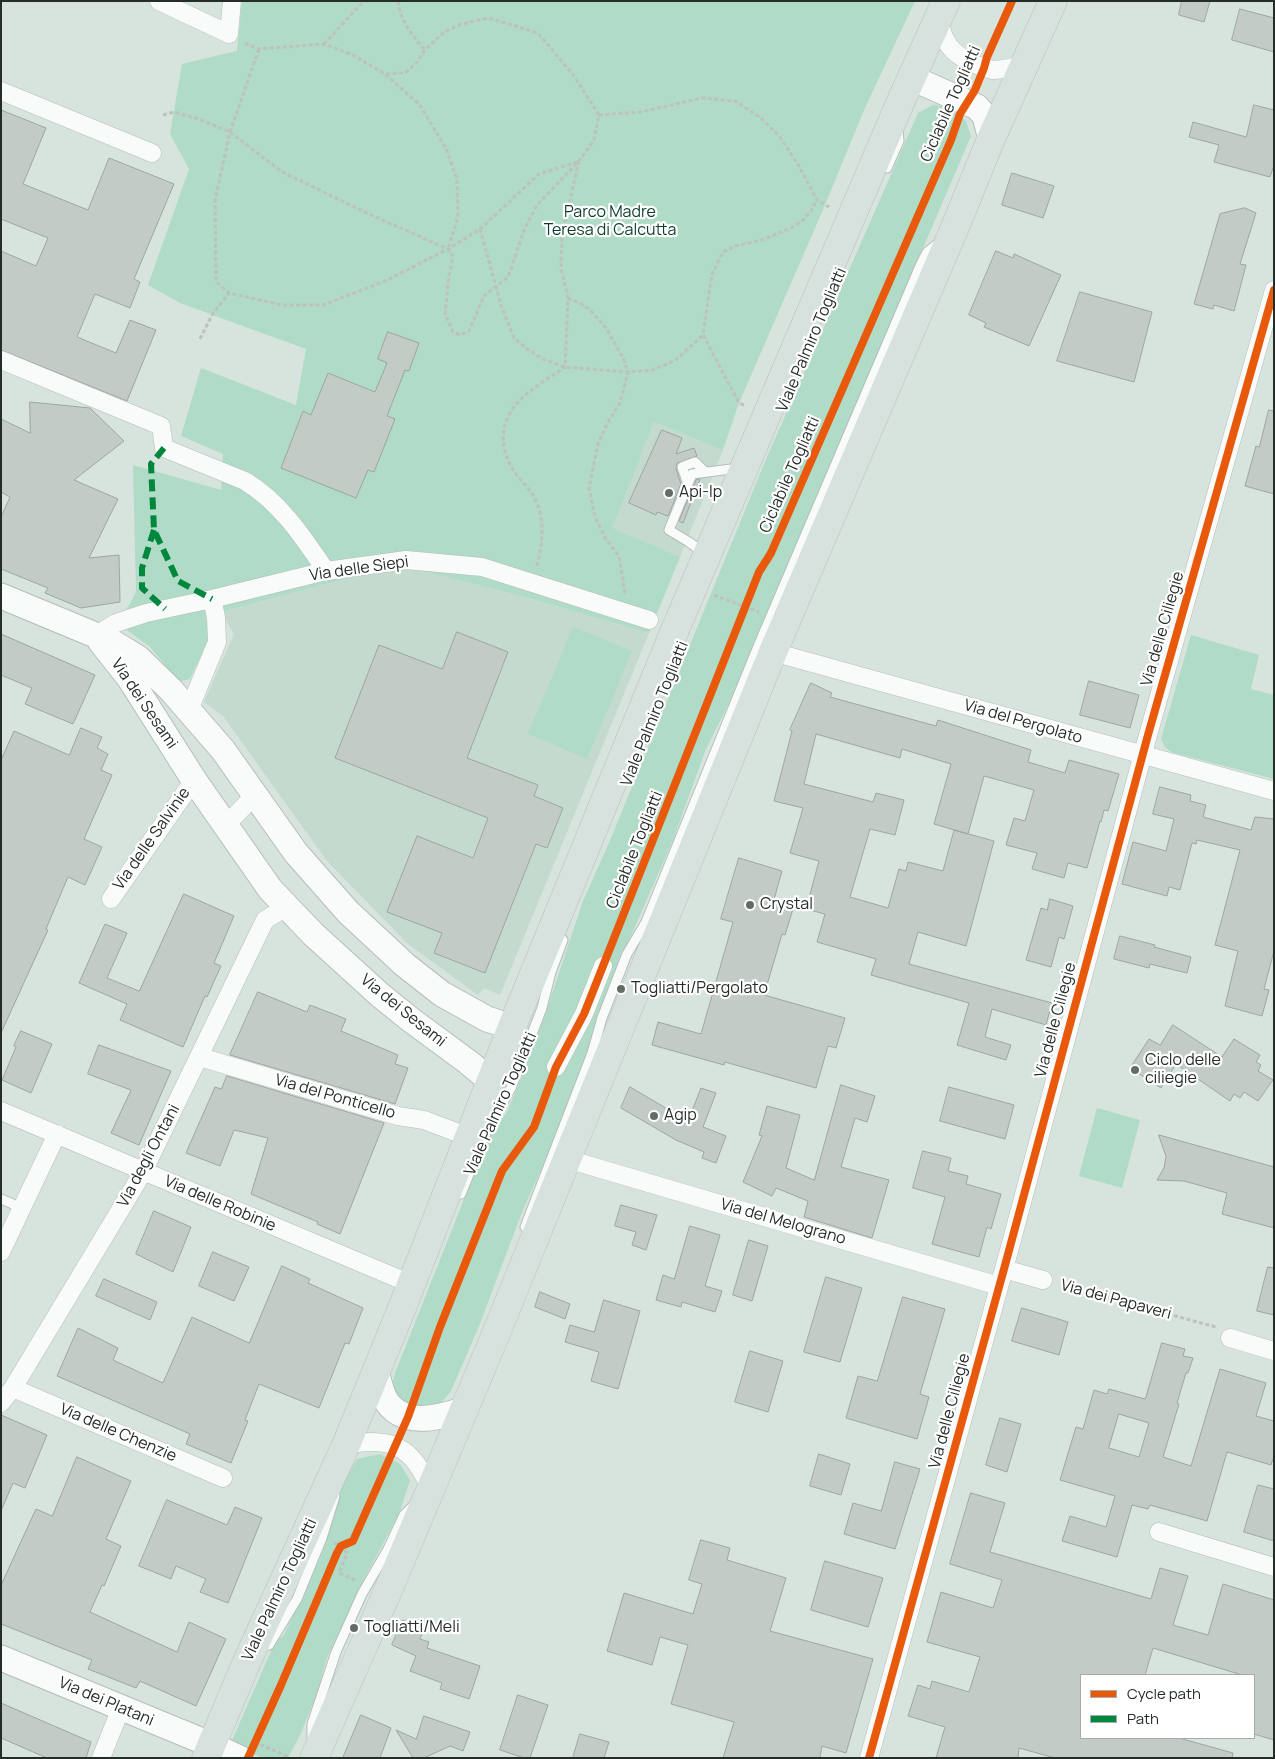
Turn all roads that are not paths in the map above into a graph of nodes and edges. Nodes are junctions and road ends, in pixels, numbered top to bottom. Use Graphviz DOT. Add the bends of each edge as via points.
graph roads {
  1 [pos="159,1"];
  2 [pos="232,1"];
  3 [pos="1053,1"];
  4 [pos="942,8"];
  5 [pos="1024,65"];
  6 [pos="912,78"];
  7 [pos="1,91"];
  8 [pos="897,110"];
  9 [pos="991,139"];
  10 [pos="152,154"];
  11 [pos="883,177"];
  12 [pos="953,232"];
  13 [pos="1274,290"];
  14 [pos="1,360"];
  15 [pos="744,468"];
  16 [pos="707,556"];
  17 [pos="326,572"];
  18 [pos="1,596"];
  19 [pos="212,599"];
  20 [pos="649,620"];
  21 [pos="95,636"];
  22 [pos="773,652"];
  23 [pos="188,710"];
  24 [pos="1142,755"];
  25 [pos="194,780"];
  26 [pos="1274,791"];
  27 [pos="256,794"];
  28 [pos="225,826"];
  29 [pos="111,899"];
  30 [pos="286,907"];
  31 [pos="565,933"];
  32 [pos="603,966"];
  33 [pos="512,1027"];
  34 [pos="200,1057"];
  35 [pos="556,1067"];
  36 [pos="491,1081"];
  37 [pos="1,1111"];
  38 [pos="57,1134"];
  39 [pos="469,1137"];
  40 [pos="568,1159"];
  41 [pos="143,1172"];
  42 [pos="1,1199"];
  43 [pos="459,1199"];
  44 [pos="22,1208"];
  45 [pos="520,1238"];
  46 [pos="1,1252"];
  47 [pos="1004,1269"];
  48 [pos="1043,1280"];
  49 [pos="416,1283"];
  50 [pos="999,1286"];
  51 [pos="1225,1333"];
  52 [pos="1274,1351"];
  53 [pos="376,1373"];
  54 [pos="13,1388"];
  55 [pos="1,1404"];
  56 [pos="463,1410"];
  57 [pos="344,1449"];
  58 [pos="222,1478"];
  59 [pos="430,1489"];
  60 [pos="1159,1532"];
  61 [pos="1274,1567"];
  62 [pos="264,1655"];
  63 [pos="1,1658"];
  64 [pos="245,1693"];
  65 [pos="121,1708"];
  66 [pos="212,1743"];
  67 [pos="249,1747"];
  68 [pos="306,1756"];
  69 [pos="101,1758"];
  70 [pos="869,1758"];
  1 -- 2 [label="street" via="229,34"];
  3 -- 5 [label="main road"];
  4 -- 5 [label="street" via="942,31 946,42 960,58 992,70"];
  4 -- 6 [label="main road, Viale Palmiro Togliatti"];
  5 -- 9 [label="main road"];
  6 -- 8 [label="main road, Viale Palmiro Togliatti"];
  6 -- 9 [label="street" via="977,106 984,116"];
  7 -- 10 [label="street"];
  8 -- 11 [label="lane, Viale Palmiro Togliatti" via="899,141"];
  8 -- 15 [label="main road, Viale Palmiro Togliatti"];
  9 -- 12 [label="main road"];
  12 -- 22 [label="main road"];
  12 -- 45 [label="lane" via="927,252 916,275 759,644 646,922 627,954 589,1062"];
  13 -- 24 [label="street, Via delle Ciliegie"];
  14 -- 17 [label="street" via="161,426 164,448 245,481 278,506"];
  15 -- 16 [label="main road, Viale Palmiro Togliatti"];
  15 -- 16 [label="lane" via="692,474 669,530"];
  16 -- 33 [label="main road, Viale Palmiro Togliatti"];
  17 -- 19 [label="street, Via delle Siepi"];
  17 -- 20 [label="street, Via delle Siepi" via="406,560 482,567"];
  18 -- 21 [label="street"];
  19 -- 21 [label="street, Via delle Siepi" via="131,617"];
  19 -- 23 [label="street" via="218,642"];
  21 -- 23 [label="street, Via dei Sesami" via="119,645 138,658"];
  21 -- 25 [label="street, Via dei Sesami" via="130,679"];
  22 -- 24 [label="street, Via del Pergolato"];
  22 -- 40 [label="main road"];
  23 -- 27 [label="street, Via dei Sesami"];
  24 -- 26 [label="street, Via del Pergolato"];
  24 -- 47 [label="street, Via delle Ciliegie"];
  25 -- 28 [label="street, Via dei Sesami"];
  25 -- 29 [label="street, Via delle Salvinie"];
  27 -- 28 [label="street"];
  27 -- 33 [label="street, Via dei Sesami" via="315,876 393,955 418,977 465,1008"];
  28 -- 30 [label="street, Via dei Sesami"];
  30 -- 34 [label="street, Via degli Ontani" via="265,920"];
  30 -- 36 [label="street, Via dei Sesami" via="380,996"];
  31 -- 43 [label="lane, Viale Palmiro Togliatti" via="542,1008 511,1088 487,1130"];
  32 -- 35 [label="street" via="584,1014"];
  33 -- 36 [label="main road, Viale Palmiro Togliatti"];
  34 -- 39 [label="street, Via del Ponticello" via="398,1116 424,1120"];
  34 -- 41 [label="street, Via degli Ontani"];
  36 -- 39 [label="main road, Viale Palmiro Togliatti"];
  37 -- 38 [label="street, Via delle Robinie"];
  38 -- 41 [label="street, Via delle Robinie"];
  38 -- 44 [label="street"];
  39 -- 49 [label="main road, Viale Palmiro Togliatti"];
  40 -- 50 [label="street, Via del Melograno"];
  40 -- 56 [label="main road" via="493,1331"];
  41 -- 49 [label="street, Via delle Robinie"];
  41 -- 54 [label="street, Via degli Ontani"];
  42 -- 44 [label="lane"];
  44 -- 46 [label="street"];
  47 -- 48 [label="street, Via dei Papaveri"];
  47 -- 50 [label="street, Via delle Ciliegie"];
  49 -- 53 [label="main road, Viale Palmiro Togliatti"];
  50 -- 70 [label="street, Via delle Ciliegie"];
  51 -- 52 [label="street"];
  53 -- 56 [label="street" via="385,1398 400,1413 422,1420"];
  53 -- 57 [label="main road, Viale Palmiro Togliatti"];
  54 -- 55 [label="street, Via degli Ontani"];
  54 -- 58 [label="street, Via delle Chenzie"];
  56 -- 59 [label="main road"];
  57 -- 59 [label="street" via="366,1441 384,1442 406,1452 424,1472"];
  57 -- 62 [label="lane, Viale Palmiro Togliatti" via="334,1501 322,1538 297,1599"];
  57 -- 66 [label="main road, Viale Palmiro Togliatti"];
  59 -- 68 [label="main road" via="372,1626"];
  60 -- 61 [label="street"];
  63 -- 65 [label="street, Via dei Platani"];
  64 -- 66 [label="lane"];
  65 -- 66 [label="street, Via dei Platani"];
  65 -- 69 [label="street"];
  66 -- 67 [label="street, Via dei Platani"];
}
